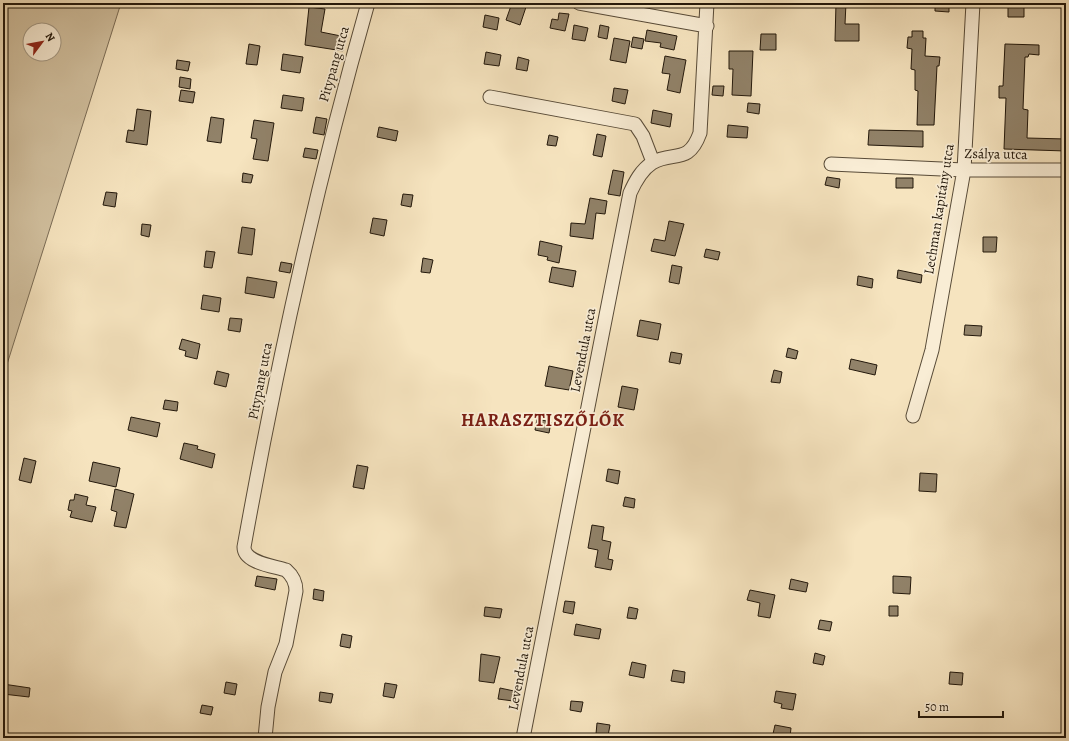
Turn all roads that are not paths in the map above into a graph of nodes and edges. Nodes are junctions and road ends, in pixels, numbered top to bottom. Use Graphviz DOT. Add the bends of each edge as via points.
graph roads {
  1 [pos="368,3"];
  2 [pos="579,3"];
  3 [pos="707,3"];
  4 [pos="973,3"];
  5 [pos="707,26"];
  6 [pos="490,97"];
  7 [pos="653,162"];
  8 [pos="831,164"];
  9 [pos="964,170"];
  10 [pos="1066,170"];
  11 [pos="913,416"];
  12 [pos="265,738"];
  13 [pos="523,738"];
  1 -- 12 [label="street, Pitypang utca" via="337,110 292,301 244,546 246,555 250,558 286,570 296,584 286,644 275,672"];
  2 -- 5 [label="street"];
  3 -- 5 [label="street"];
  4 -- 9 [label="street, Lechman kapitány utca"];
  5 -- 7 [label="street" via="700,133 697,143 685,154"];
  6 -- 7 [label="street" via="635,124 643,136"];
  7 -- 13 [label="street, Levendula utca" via="639,177 630,193"];
  8 -- 9 [label="street, Zsálya utca"];
  9 -- 10 [label="street, Zsálya utca"];
  9 -- 11 [label="street, Lechman kapitány utca" via="932,350"];
}
